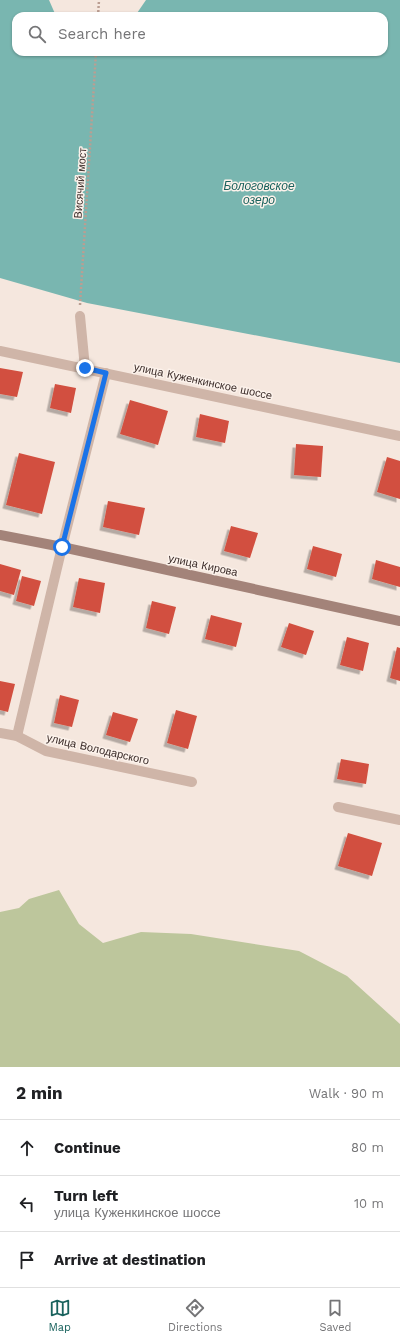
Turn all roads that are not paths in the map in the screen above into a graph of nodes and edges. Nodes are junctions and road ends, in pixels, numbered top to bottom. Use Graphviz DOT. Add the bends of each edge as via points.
graph roads {
  1 [pos="80,316"];
  2 [pos="0,351"];
  3 [pos="85,368"];
  4 [pos="106,373"];
  5 [pos="400,436"];
  6 [pos="0,535"];
  7 [pos="62,547"];
  8 [pos="400,621"];
  9 [pos="0,732"];
  10 [pos="18,736"];
  11 [pos="192,782"];
  12 [pos="338,807"];
  13 [pos="400,820"];
  1 -- 3 [label="street"];
  2 -- 3 [label="street, улица Куженкинское шоссе"];
  3 -- 4 [label="street, улица Куженкинское шоссе"];
  4 -- 5 [label="street, улица Куженкинское шоссе"];
  4 -- 7 [label="street"];
  6 -- 7 [label="main road, улица Кирова"];
  7 -- 8 [label="main road, улица Кирова"];
  7 -- 10 [label="street"];
  9 -- 10 [label="street, улица Володарского"];
  10 -- 11 [label="street, улица Володарского" via="46,752"];
  12 -- 13 [label="street"];
}
